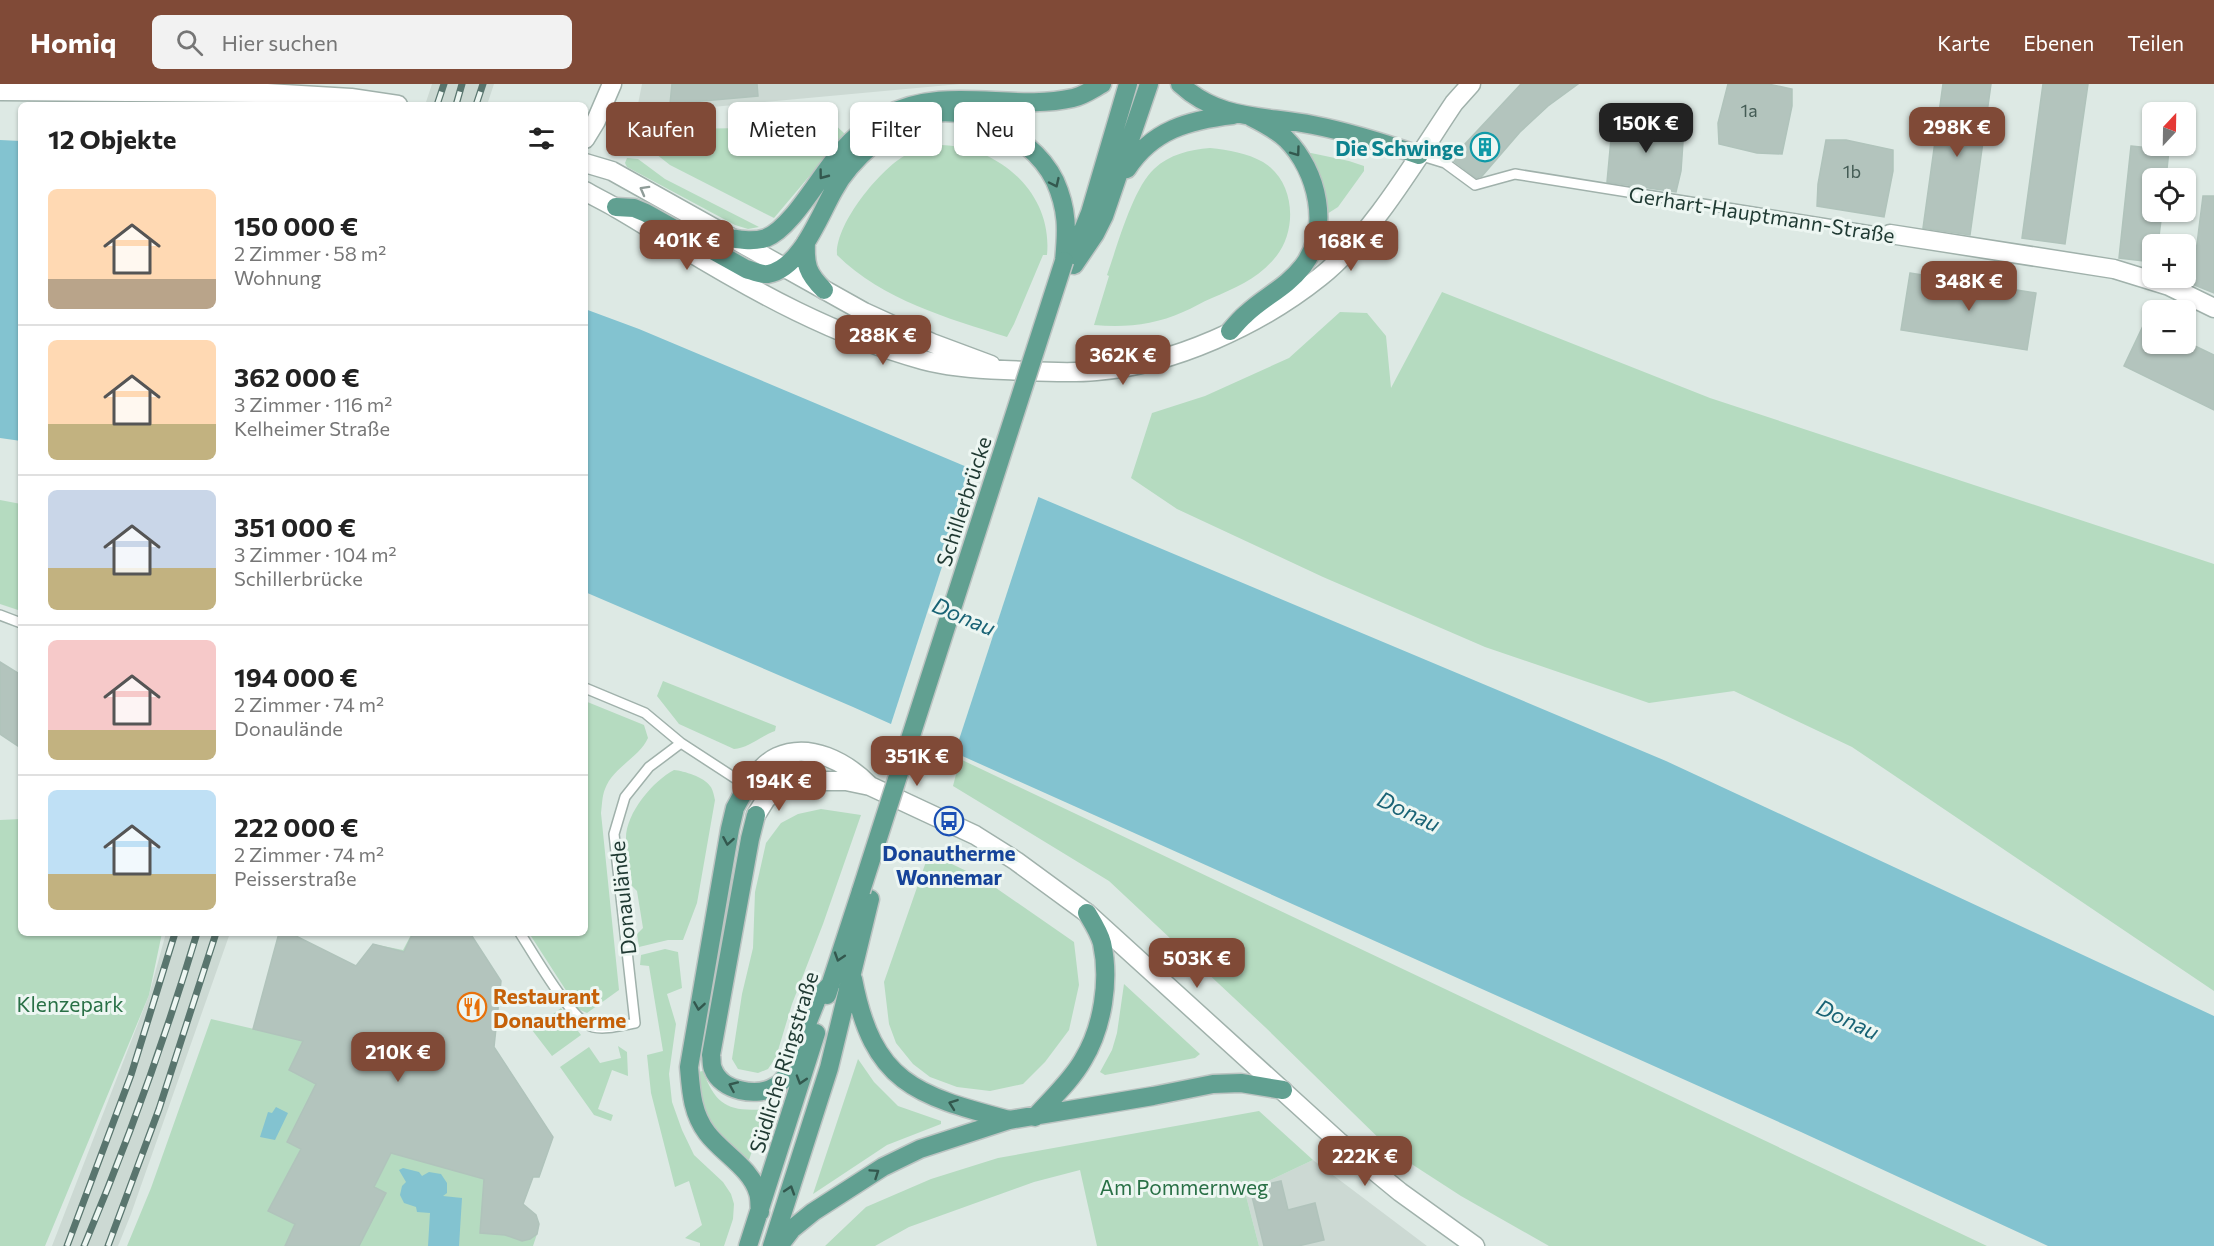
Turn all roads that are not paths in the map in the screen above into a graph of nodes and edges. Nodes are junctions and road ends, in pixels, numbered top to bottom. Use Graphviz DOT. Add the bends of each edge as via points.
graph roads {
  1 [pos="612,84"];
  2 [pos="1102,84"];
  3 [pos="1128,84"];
  4 [pos="1149,84"];
  5 [pos="1180,84"];
  6 [pos="1471,84"];
  7 [pos="182,88"];
  8 [pos="0,91"];
  9 [pos="376,102"];
  10 [pos="1243,116"];
  11 [pos="588,134"];
  12 [pos="1419,155"];
  13 [pos="588,164"];
  14 [pos="1114,189"];
  15 [pos="588,192"];
  16 [pos="616,207"];
  17 [pos="1890,234"];
  18 [pos="730,238"];
  19 [pos="807,242"];
  20 [pos="1069,263"];
  21 [pos="782,267"];
  22 [pos="824,290"];
  23 [pos="2214,308"];
  24 [pos="1230,331"];
  25 [pos="1003,370"];
  26 [pos="0,615"];
  27 [pos="18,622"];
  28 [pos="588,689"];
  29 [pos="681,743"];
  30 [pos="747,786"];
  31 [pos="870,786"];
  32 [pos="780,788"];
  33 [pos="756,815"];
  34 [pos="866,892"];
  35 [pos="1088,913"];
  36 [pos="522,936"];
  37 [pos="852,974"];
  38 [pos="831,984"];
  39 [pos="1283,1090"];
  40 [pos="1035,1117"];
  41 [pos="1009,1120"];
  42 [pos="760,1212"];
  43 [pos="748,1246"];
  44 [pos="772,1246"];
  45 [pos="779,1246"];
  46 [pos="1473,1246"];
  1 -- 11 [label="street"];
  2 -- 18 [label="main road, one-way" via="1076,97 1058,100 950,99 914,103 864,129 839,154 788,221 771,235 752,241"];
  3 -- 20 [label="main road" via="1090,213"];
  4 -- 14 [label="main road"];
  5 -- 10 [label="main road" via="1192,95"];
  6 -- 12 [label="street"];
  7 -- 8 [label="street"];
  7 -- 9 [label="street"];
  10 -- 12 [label="main road" via="1340,130"];
  10 -- 14 [label="main road" via="1206,118 1162,133 1132,160"];
  10 -- 24 [label="main road, one-way" via="1274,130 1297,152 1316,194 1319,222 1304,265"];
  12 -- 17 [label="lane, Gerhart-Hauptmann-Straße" via="1445,163 1475,185 1515,174"];
  12 -- 24 [label="street" via="1359,238 1321,277"];
  18 -- 13 [label="street, one-way" via="612,171"];
  14 -- 20 [label="main road" via="1095,234"];
  15 -- 16 [label="street"];
  16 -- 21 [label="main road" via="646,213 746,269 768,274"];
  16 -- 25 [label="street" via="777,303 849,334 924,360"];
  17 -- 23 [label="street, Gerhart-Hauptmann-Straße" via="2114,269 2169,286"];
  18 -- 21 [label="street"];
  19 -- 20 [label="main road, one-way" via="834,189 861,155 892,128 912,117 942,111 962,113 998,126 1024,143 1044,163 1058,187 1066,214"];
  19 -- 21 [label="main road"];
  19 -- 22 [label="main road" via="806,266"];
  20 -- 34 [label="main road, Schillerbrücke, bridge"];
  21 -- 22 [label="street"];
  22 -- 25 [label="street" via="899,329"];
  24 -- 25 [label="street" via="1177,354 1125,368 1073,372"];
  26 -- 27 [label="lane"];
  28 -- 29 [label="lane" via="645,713"];
  29 -- 30 [label="lane"];
  29 -- 36 [label="lane, Donaulände" via="649,767 625,797 614,834 634,1023 604,1028 585,1024 564,1001"];
  30 -- 31 [label="street" via="776,758 803,753 837,760"];
  30 -- 32 [label="lane"];
  30 -- 33 [label="lane"];
  30 -- 42 [label="main road, one-way" via="735,808 730,829 689,1067 697,1116 707,1134 751,1179 758,1193"];
  31 -- 32 [label="street" via="828,780"];
  31 -- 35 [label="street" via="975,835"];
  32 -- 33 [label="street" via="766,799"];
  38 -- 33 [label="main road, one-way" via="817,999 786,1076 776,1086 745,1091 720,1079 713,1069 711,1055"];
  34 -- 37 [label="main road, Südliche Ringstraße"];
  34 -- 38 [label="main road, Südliche Ringstraße, one-way"];
  35 -- 39 [label="street"];
  35 -- 40 [label="main road" via="1104,956 1101,1016 1084,1059"];
  41 -- 37 [label="main road, one-way" via="936,1098 891,1071 868,1031"];
  44 -- 37 [label="main road, Südliche Ringstraße, one-way" via="829,1068"];
  38 -- 42 [label="main road, Südliche Ringstraße, one-way"];
  39 -- 40 [label="main road" via="1241,1083 1213,1084"];
  39 -- 46 [label="street" via="1400,1192"];
  40 -- 41 [label="main road"];
  45 -- 41 [label="main road, one-way" via="813,1212 883,1167 920,1149"];
  42 -- 43 [label="main road, Südliche Ringstraße"];
}
